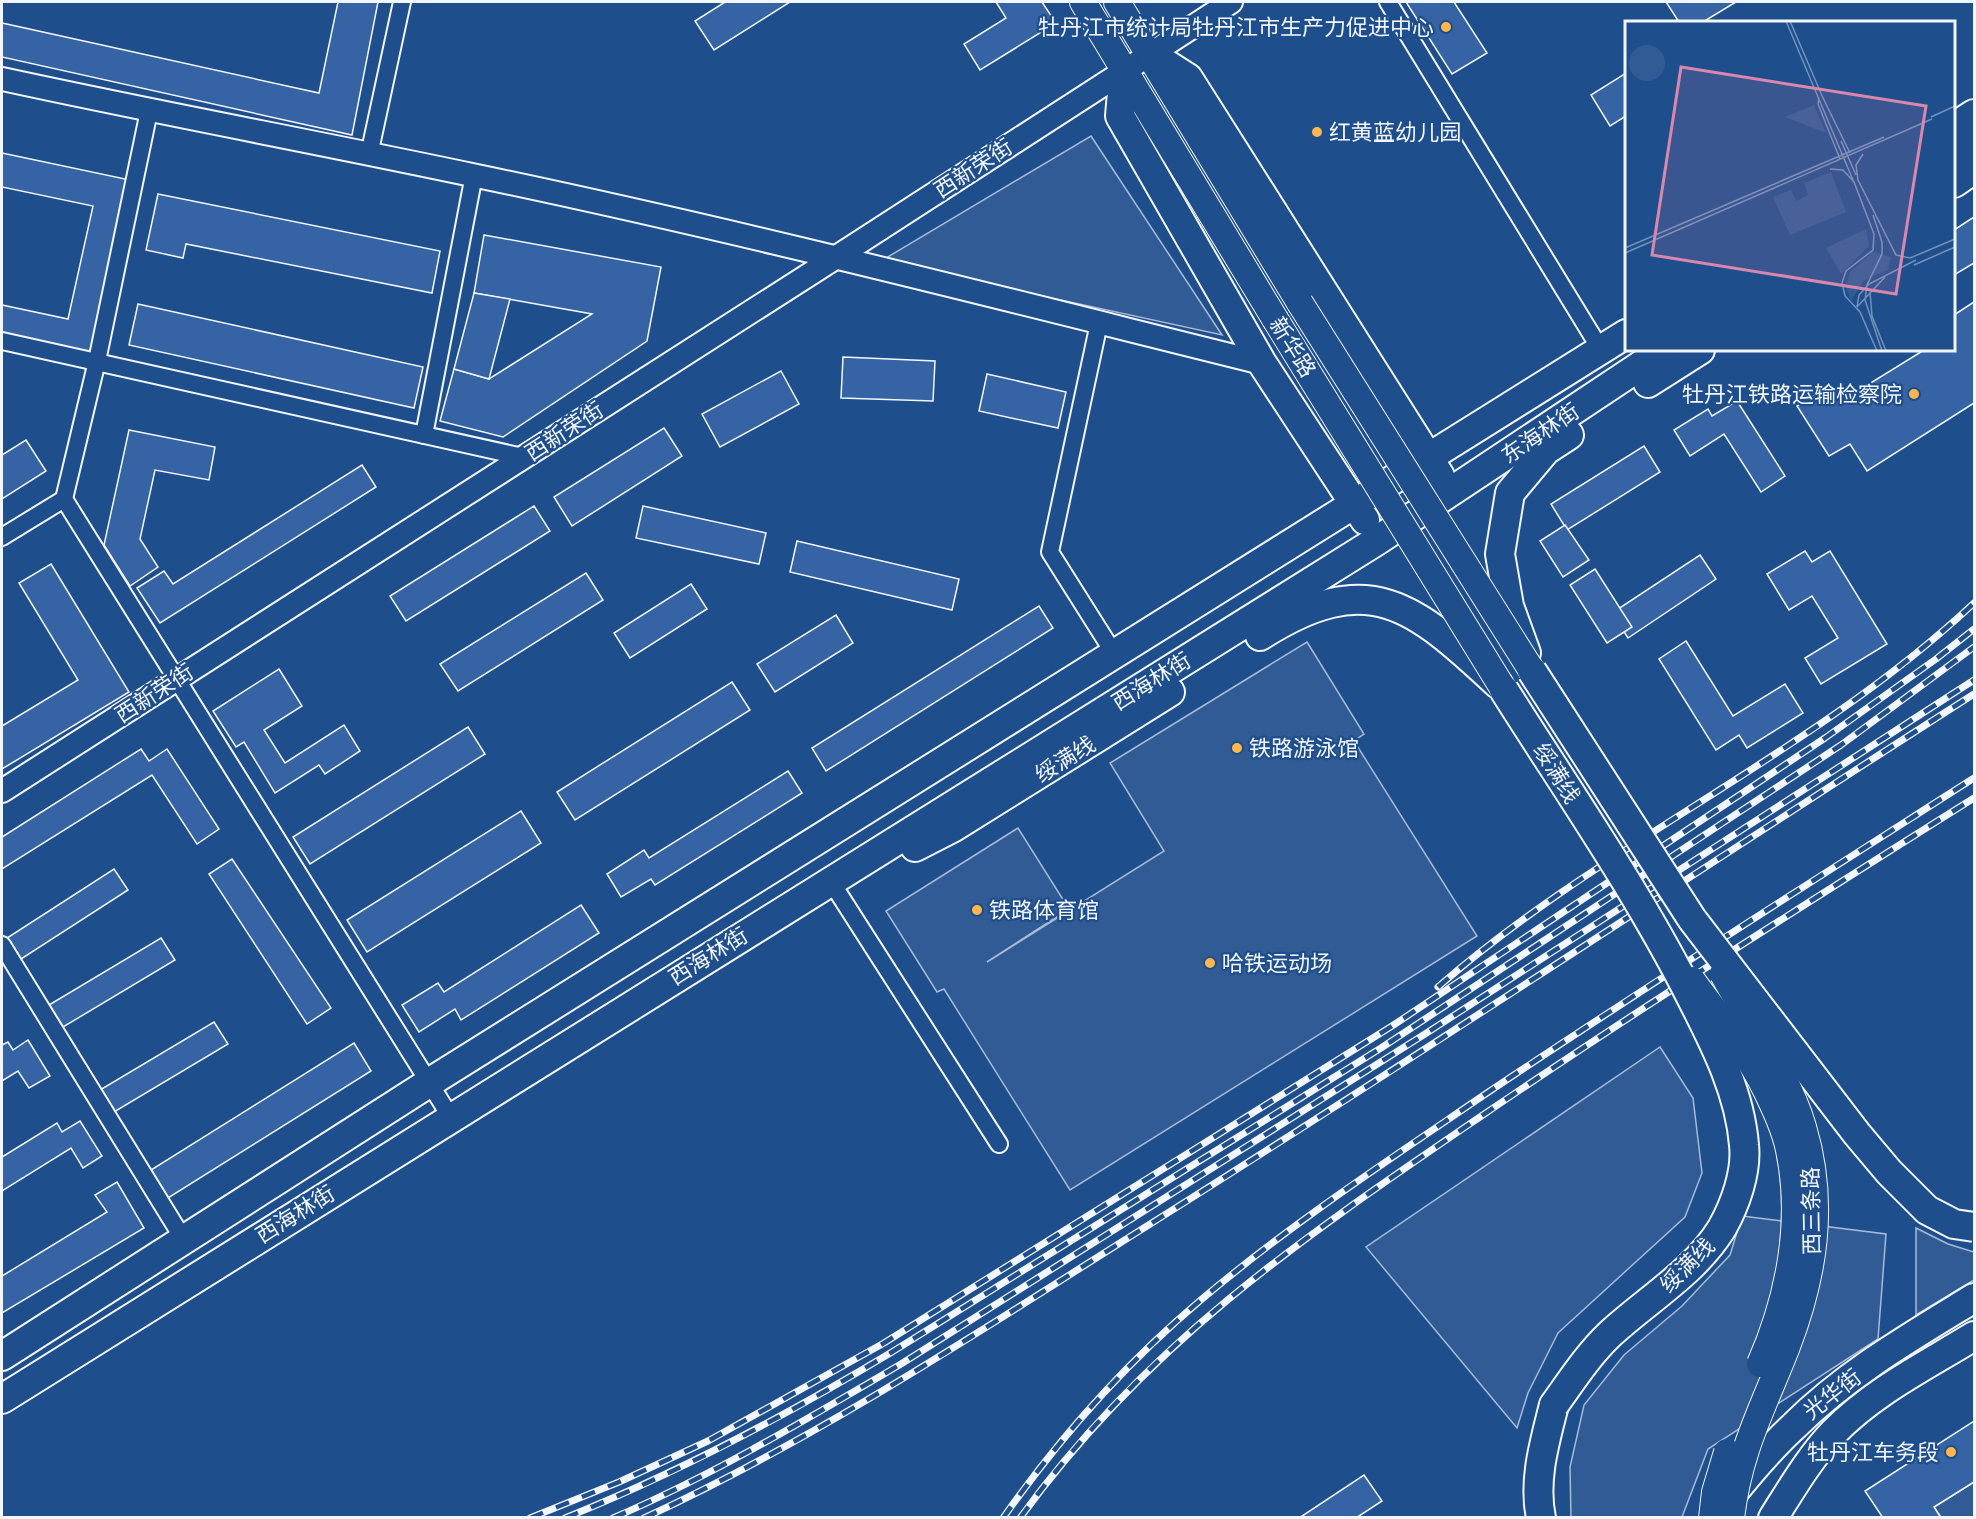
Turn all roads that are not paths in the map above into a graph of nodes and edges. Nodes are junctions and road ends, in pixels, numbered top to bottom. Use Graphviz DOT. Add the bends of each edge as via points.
graph roads {
  1 [pos="402,2"];
  2 [pos="1083,2"];
  3 [pos="1117,2"];
  4 [pos="1231,2"];
  5 [pos="1388,2"];
  6 [pos="1149,53"];
  7 [pos="1124,69"];
  8 [pos="2,79"];
  9 [pos="149,111"];
  10 [pos="1974,114"];
  11 [pos="1955,127"];
  12 [pos="1974,141"];
  13 [pos="369,154"];
  14 [pos="1955,154"];
  15 [pos="1974,169"];
  16 [pos="474,175"];
  17 [pos="1955,182"];
  18 [pos="835,258"];
  19 [pos="1100,323"];
  20 [pos="1625,335"];
  21 [pos="2,341"];
  22 [pos="1601,350"];
  23 [pos="1663,351"];
  24 [pos="1698,351"];
  25 [pos="97,361"];
  26 [pos="1262,363"];
  27 [pos="424,435"];
  28 [pos="523,457"];
  29 [pos="1429,460"];
  30 [pos="1393,483"];
  31 [pos="1451,493"];
  32 [pos="64,498"];
  33 [pos="1356,505"];
  34 [pos="1415,516"];
  35 [pos="2,537"];
  36 [pos="1378,540"];
  37 [pos="1115,656"];
  38 [pos="1532,672"];
  39 [pos="176,678"];
  40 [pos="1504,690"];
  41 [pos="2,791"];
  42 [pos="835,877"];
  43 [pos="1692,919"];
  44 [pos="1662,939"];
  45 [pos="2,945"];
  46 [pos="430,1083"];
  47 [pos="450,1116"];
  48 [pos="999,1144"];
  49 [pos="1974,1227"];
  50 [pos="184,1240"];
  51 [pos="1974,1298"];
  52 [pos="1974,1336"];
  53 [pos="2,1356"];
  54 [pos="2,1399"];
  55 [pos="1541,1518"];
  56 [pos="1713,1518"];
  57 [pos="1731,1518"];
  58 [pos="1773,1518"];
  1 -- 13 [label="street"];
  2 -- 7 [label="main road, 新华路"];
  3 -- 6 [label="main road, 新华路"];
  4 -- 6 [label="street, 西新荣街"];
  5 -- 22 [label="street"];
  6 -- 7 [label="street, 西新荣街"];
  6 -- 29 [label="highway" via="1188,78"];
  6 -- 38 [label="main road, 新华路, bridge" via="1300,303"];
  7 -- 18 [label="street, 西新荣街"];
  7 -- 26 [label="highway" via="1120,116"];
  7 -- 40 [label="main road, 新华路, bridge"];
  8 -- 9 [label="street"];
  9 -- 13 [label="street"];
  9 -- 25 [label="street"];
  10 -- 11 [label="highway"];
  12 -- 14 [label="highway"];
  13 -- 16 [label="street"];
  15 -- 17 [label="highway"];
  16 -- 18 [label="street"];
  16 -- 27 [label="street"];
  18 -- 19 [label="street"];
  18 -- 28 [label="street, 西新荣街"];
  19 -- 26 [label="street"];
  19 -- 37 [label="street" via="1050,552"];
  20 -- 22 [label="highway, 东海林街"];
  21 -- 25 [label="street"];
  22 -- 29 [label="highway, 东海林街"];
  23 -- 31 [label="highway, 东海林街"];
  24 -- 38 [label="highway, 绥满线, bridge" via="1546,450 1510,493 1500,554 1509,606"];
  25 -- 27 [label="street"];
  25 -- 32 [label="street"];
  26 -- 33 [label="highway"];
  27 -- 28 [label="street"];
  28 -- 39 [label="street, 西新荣街"];
  29 -- 30 [label="highway, 东海林街"];
  29 -- 31 [label="highway"];
  30 -- 33 [label="highway, 西海林街"];
  31 -- 34 [label="highway, 东海林街"];
  32 -- 35 [label="street"];
  32 -- 39 [label="street"];
  33 -- 36 [label="highway"];
  33 -- 37 [label="highway, 西海林街"];
  34 -- 36 [label="highway, 西海林街"];
  36 -- 42 [label="highway, 西海林街"];
  37 -- 46 [label="highway, 西海林街"];
  38 -- 43 [label="highway, 绥满线, bridge"];
  39 -- 41 [label="street, 西新荣街"];
  39 -- 46 [label="street"];
  40 -- 42 [label="highway, 绥满线, bridge" via="1449,638 1399,606 1363,598 1328,602 1286,619 954,827 900,855"];
  40 -- 44 [label="highway, 绥满线, bridge"];
  42 -- 47 [label="highway, 西海林街"];
  42 -- 48 [label="street"];
  43 -- 49 [label="highway, 绥满线, bridge" via="1889,1172 1927,1210 1954,1224"];
  43 -- 57 [label="main road, 西三条路, bridge" via="1788,1090 1803,1127 1811,1164 1815,1224 1813,1262 1805,1297 1749,1435"];
  44 -- 55 [label="highway, 绥满线, bridge" via="1727,1075 1743,1136 1743,1170 1735,1199 1706,1250 1610,1334 1584,1361 1554,1405 1543,1452 1538,1501"];
  44 -- 56 [label="main road, 西三条路, bridge" via="1736,1040 1765,1088 1789,1150 1794,1204 1792,1266 1772,1338 1736,1421 1715,1492"];
  45 -- 50 [label="street"];
  46 -- 47 [label="street"];
  46 -- 50 [label="highway, 西海林街"];
  47 -- 54 [label="highway, 西海林街"];
  50 -- 53 [label="highway, 西海林街"];
  51 -- 56 [label="highway, 光华街" via="1904,1340 1794,1425"];
  52 -- 58 [label="highway, 光华街" via="1872,1400 1834,1431"];
}
